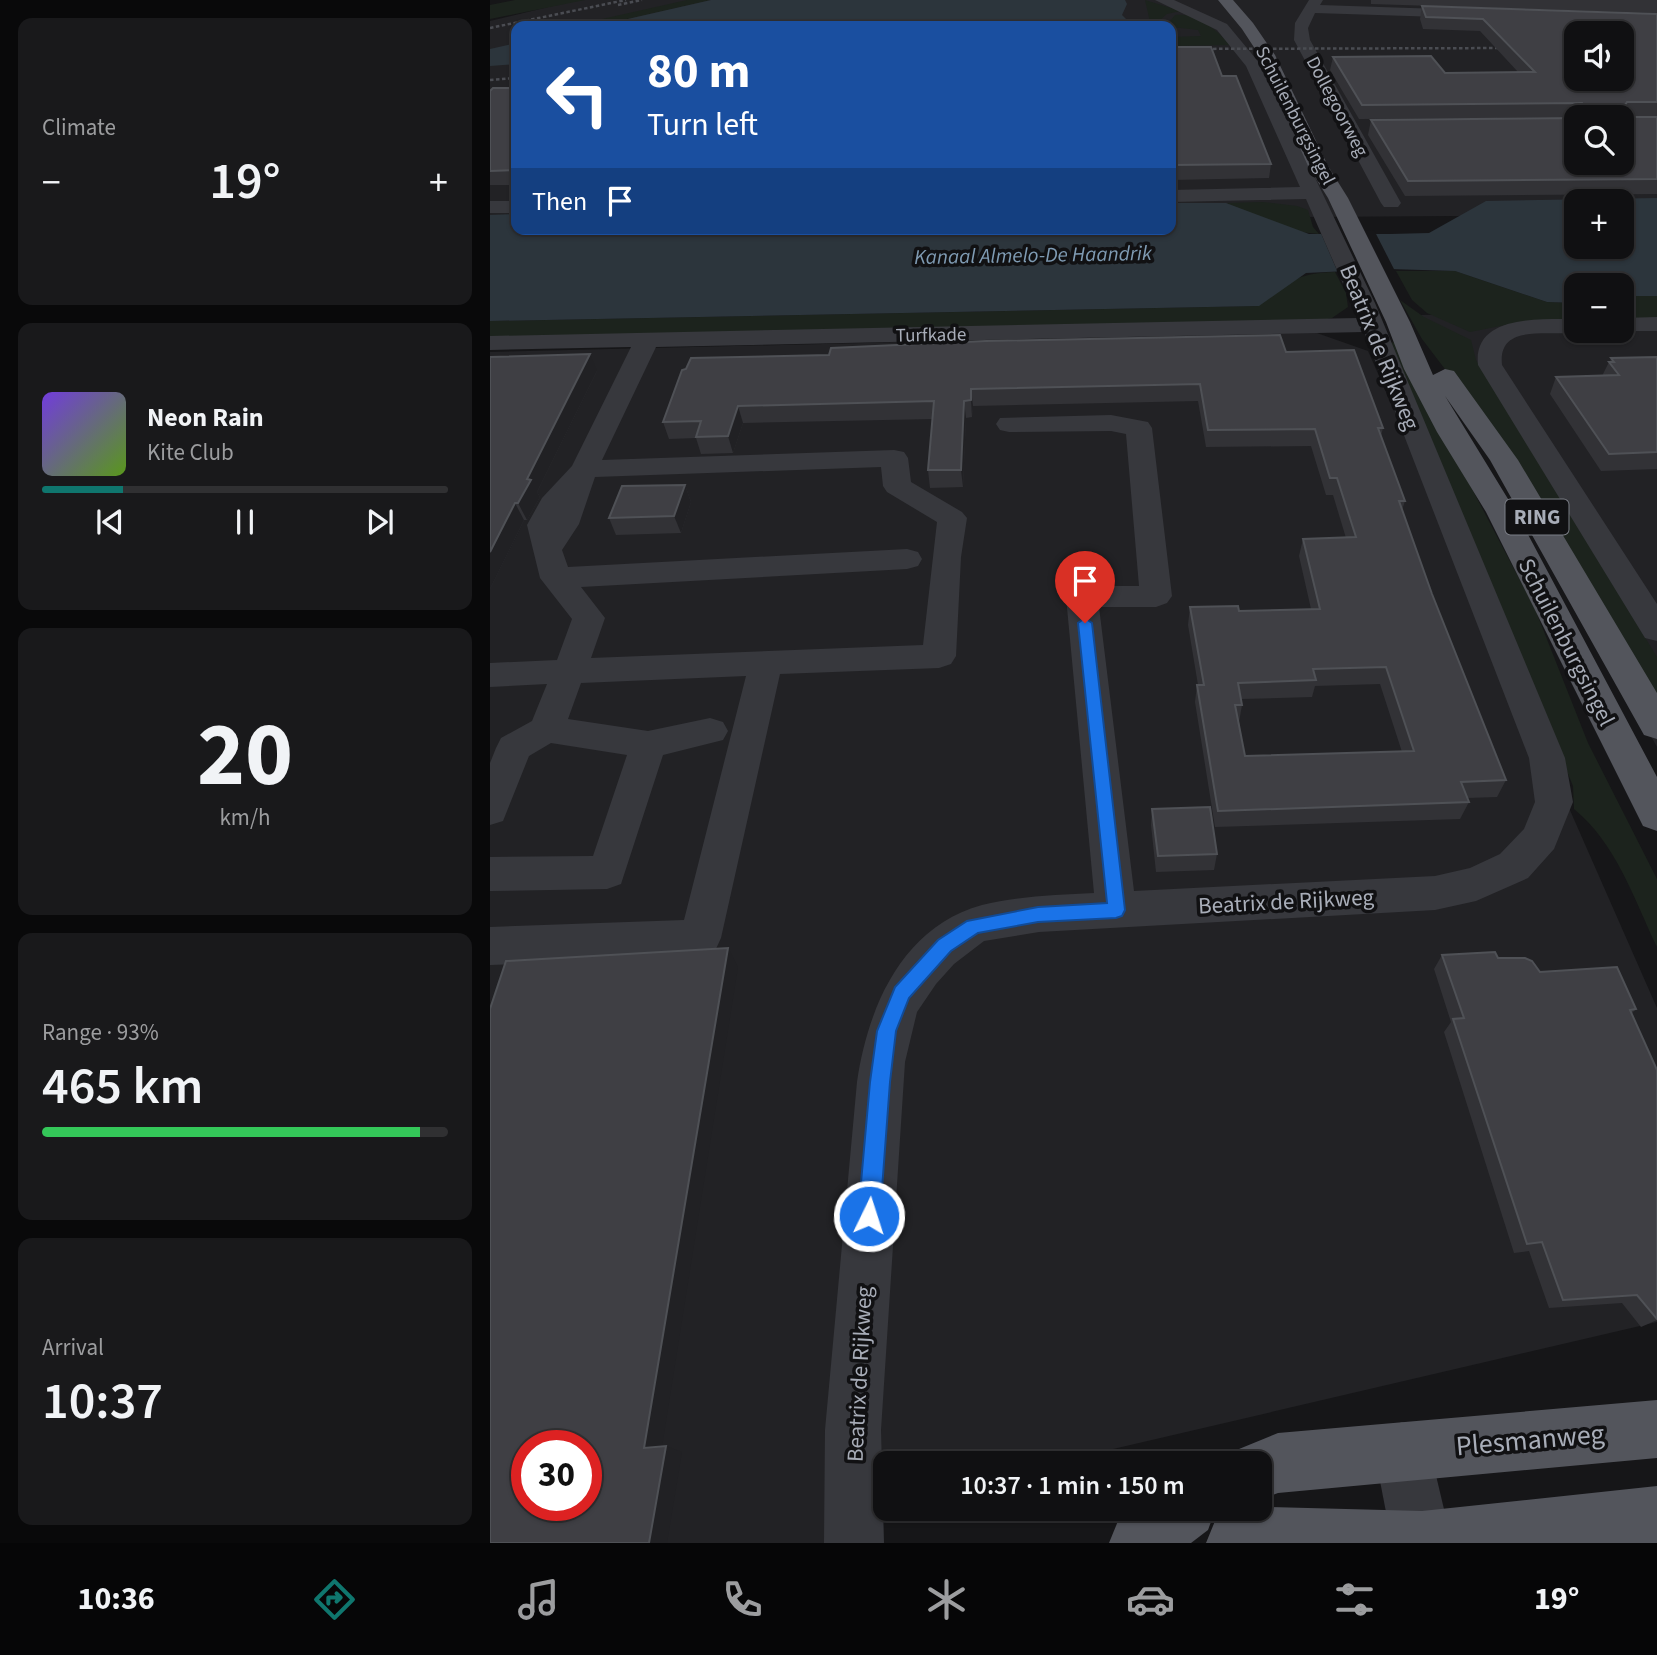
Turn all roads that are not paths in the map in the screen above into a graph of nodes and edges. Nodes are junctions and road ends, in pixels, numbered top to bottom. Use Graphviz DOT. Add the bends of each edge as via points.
graph roads {
  1 [pos="1162,0"];
  2 [pos="1225,0"];
  3 [pos="1313,4"];
  4 [pos="1480,14"];
  5 [pos="1349,127"];
  6 [pos="1377,127"];
  7 [pos="1340,166"];
  8 [pos="1312,193"];
  9 [pos="1176,196"];
  10 [pos="1338,198"];
  11 [pos="1391,203"];
  12 [pos="490,207"];
  13 [pos="511,207"];
  14 [pos="1343,231"];
  15 [pos="1364,276"];
  16 [pos="1385,323"];
  17 [pos="1657,324"];
  18 [pos="1634,325"];
  19 [pos="1564,326"];
  20 [pos="647,340"];
  21 [pos="490,343"];
  22 [pos="1009,424"];
  23 [pos="673,466"];
  24 [pos="584,468"];
  25 [pos="661,494"];
  26 [pos="556,531"];
  27 [pos="907,559"];
  28 [pos="1657,630"];
  29 [pos="766,663"];
  30 [pos="569,671"];
  31 [pos="490,675"];
  32 [pos="1657,725"];
  33 [pos="546,729"];
  34 [pos="710,731"];
  35 [pos="648,745"];
  36 [pos="490,810"];
  37 [pos="1657,815"];
  38 [pos="490,874"];
  39 [pos="1116,910"];
  40 [pos="490,946"];
  41 [pos="1657,1429"];
  42 [pos="1402,1450"];
  43 [pos="1272,1465"];
  44 [pos="1657,1517"];
  45 [pos="1169,1521"];
  46 [pos="854,1543"];
  47 [pos="1140,1543"];
  48 [pos="1237,1543"];
  49 [pos="1422,1543"];
  1 -- 8 [label="street" via="1210,20 1230,34 1253,65"];
  2 -- 10 [label="main road, Schuilenburgsingel" via="1268,55 1318,166"];
  3 -- 4 [label="street, Dollegoorweg"];
  3 -- 5 [label="street, Dollegoorweg" via="1300,26 1302,40 1319,59"];
  5 -- 6 [label="street"];
  5 -- 11 [label="street, Dollegoorweg"];
  7 -- 10 [label="main road, Schuilenburgsingel"];
  8 -- 9 [label="street"];
  8 -- 14 [label="street"];
  10 -- 14 [label="main road, Schuilenburgsingel"];
  12 -- 13 [label="street"];
  14 -- 15 [label="main road, Schuilenburgsingel"];
  15 -- 16 [label="street, Beatrix de Rijkweg"];
  16 -- 20 [label="street, Turfkade"];
  16 -- 32 [label="main road, Schuilenburgsingel / RING" via="1438,368 1504,460"];
  16 -- 37 [label="main road, Schuilenburgsingel / RING" via="1501,512"];
  16 -- 39 [label="street, Beatrix de Rijkweg" via="1547,758 1554,802 1540,838 1514,866 1476,884 1434,893"];
  17 -- 18 [label="street"];
  19 -- 28 [label="street" via="1520,327 1500,336 1487,356"];
  20 -- 21 [label="street, Turfkade"];
  20 -- 24 [label="street"];
  22 -- 39 [label="street" via="1111,423 1139,428 1156,596 1082,597"];
  23 -- 24 [label="street"];
  23 -- 25 [label="street"];
  23 -- 29 [label="street" via="894,458 897,486 952,518 939,656"];
  24 -- 26 [label="street"];
  26 -- 27 [label="street"];
  26 -- 30 [label="street" via="589,618"];
  29 -- 30 [label="street"];
  29 -- 40 [label="street" via="700,939"];
  30 -- 31 [label="street"];
  30 -- 33 [label="street"];
  33 -- 35 [label="street"];
  33 -- 36 [label="street" via="514,748"];
  34 -- 35 [label="street"];
  35 -- 38 [label="street" via="607,872"];
  39 -- 46 [label="street, Beatrix de Rijkweg" via="1038,914 974,926 945,946 902,993 887,1031 880,1082 853,1430"];
  41 -- 42 [label="main road, Plesmanweg"];
  42 -- 43 [label="main road, Plesmanweg"];
  42 -- 49 [label="street"];
  44 -- 49 [label="main road"];
  45 -- 47 [label="main road"];
  48 -- 49 [label="main road" via="1270,1538"];
}
